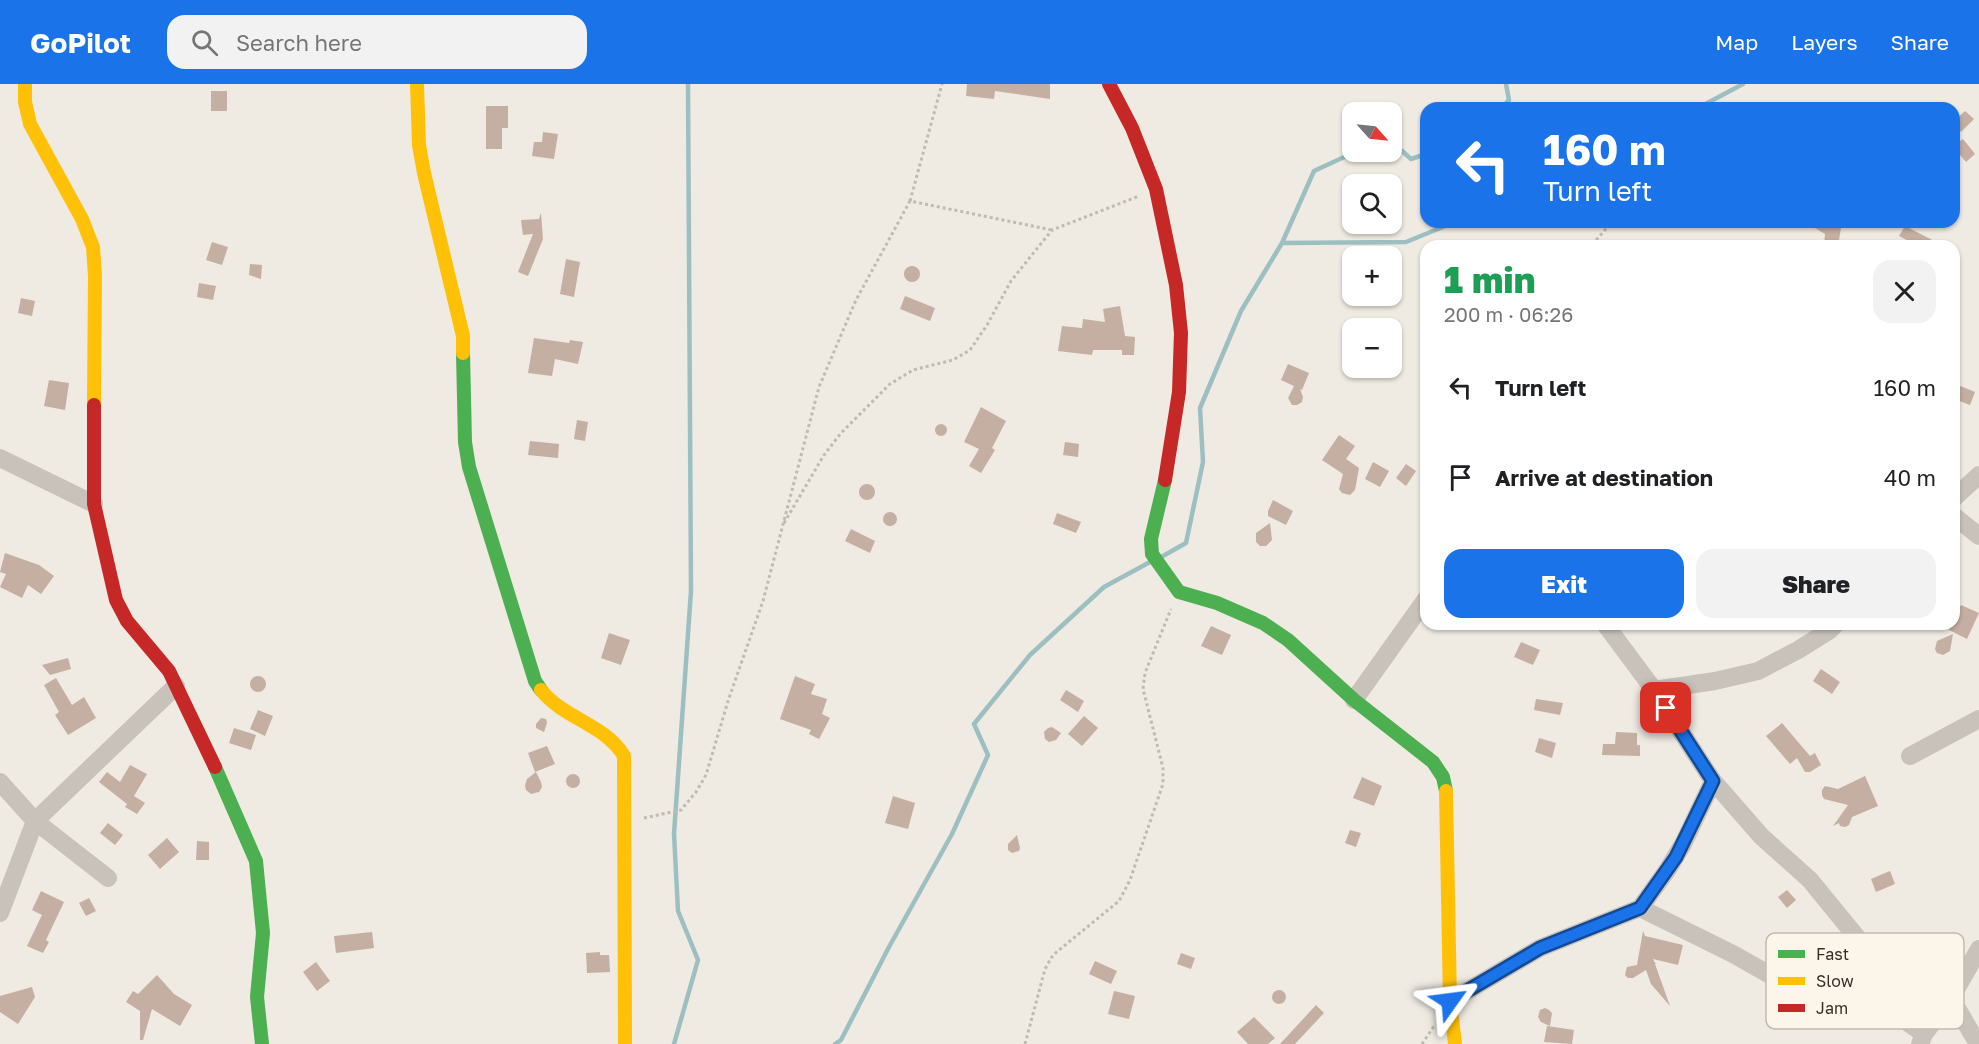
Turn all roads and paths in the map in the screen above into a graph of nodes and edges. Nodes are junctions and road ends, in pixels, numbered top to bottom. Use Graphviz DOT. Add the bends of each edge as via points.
graph roads {
  1 [pos="25,84"];
  2 [pos="417,84"];
  3 [pos="942,84"];
  4 [pos="1109,84"];
  5 [pos="1156,189"];
  6 [pos="910,201"];
  7 [pos="1607,228"];
  8 [pos="1052,230"];
  9 [pos="1597,240"];
  10 [pos="0,458"];
  11 [pos="1979,475"];
  12 [pos="1960,490"];
  13 [pos="94,504"];
  14 [pos="1960,521"];
  15 [pos="781,527"];
  16 [pos="1979,536"];
  17 [pos="1179,592"];
  18 [pos="1420,607"];
  19 [pos="1609,630"];
  20 [pos="1830,630"];
  21 [pos="176,686"];
  22 [pos="1654,690"];
  23 [pos="1354,699"];
  24 [pos="1979,719"];
  25 [pos="1910,756"];
  26 [pos="1713,781"];
  27 [pos="0,782"];
  28 [pos="655,816"];
  29 [pos="35,821"];
  30 [pos="108,878"];
  31 [pos="1640,908"];
  32 [pos="0,913"];
  33 [pos="1853,933"];
  34 [pos="1979,949"];
  35 [pos="1766,973"];
  36 [pos="1964,975"];
  37 [pos="1450,1001"];
  38 [pos="1964,1020"];
  39 [pos="262,1044"];
  40 [pos="626,1044"];
  41 [pos="1024,1044"];
  42 [pos="1455,1044"];
  43 [pos="1978,1044"];
  1 -- 13 [label="street" via="30,124 93,247"];
  2 -- 40 [label="street" via="424,173 463,336 469,466 535,681 555,705 613,740 624,756"];
  3 -- 6 [label="path"];
  4 -- 5 [label="street" via="1132,128"];
  5 -- 8 [label="path"];
  5 -- 17 [label="street" via="1182,333 1179,392 1150,539 1152,554"];
  6 -- 8 [label="path"];
  6 -- 15 [label="path" via="856,300 819,387"];
  7 -- 9 [label="path"];
  8 -- 15 [label="path" via="1011,281 970,350 953,360 912,370 890,384 835,440"];
  10 -- 13 [label="street"];
  11 -- 12 [label="street"];
  13 -- 21 [label="street" via="116,600"];
  14 -- 16 [label="street"];
  15 -- 28 [label="path" via="763,601 706,775 681,810"];
  17 -- 23 [label="street" via="1263,623"];
  17 -- 41 [label="path" via="1145,672 1143,689 1163,768 1163,784 1131,880 1119,901 1053,955 1045,969"];
  18 -- 23 [label="street"];
  19 -- 22 [label="street"];
  20 -- 22 [label="street" via="1758,671"];
  21 -- 29 [label="street"];
  21 -- 39 [label="street" via="256,861 263,933 257,997"];
  22 -- 26 [label="street"];
  23 -- 37 [label="street" via="1433,762 1443,777 1447,796"];
  24 -- 25 [label="street"];
  26 -- 31 [label="street" via="1678,852"];
  26 -- 33 [label="street" via="1761,836 1810,880"];
  27 -- 29 [label="street"];
  29 -- 30 [label="street"];
  29 -- 32 [label="street"];
  31 -- 35 [label="street"];
  31 -- 37 [label="street" via="1540,948"];
  34 -- 36 [label="street"];
  37 -- 42 [label="street"];
  38 -- 43 [label="street"];
}
